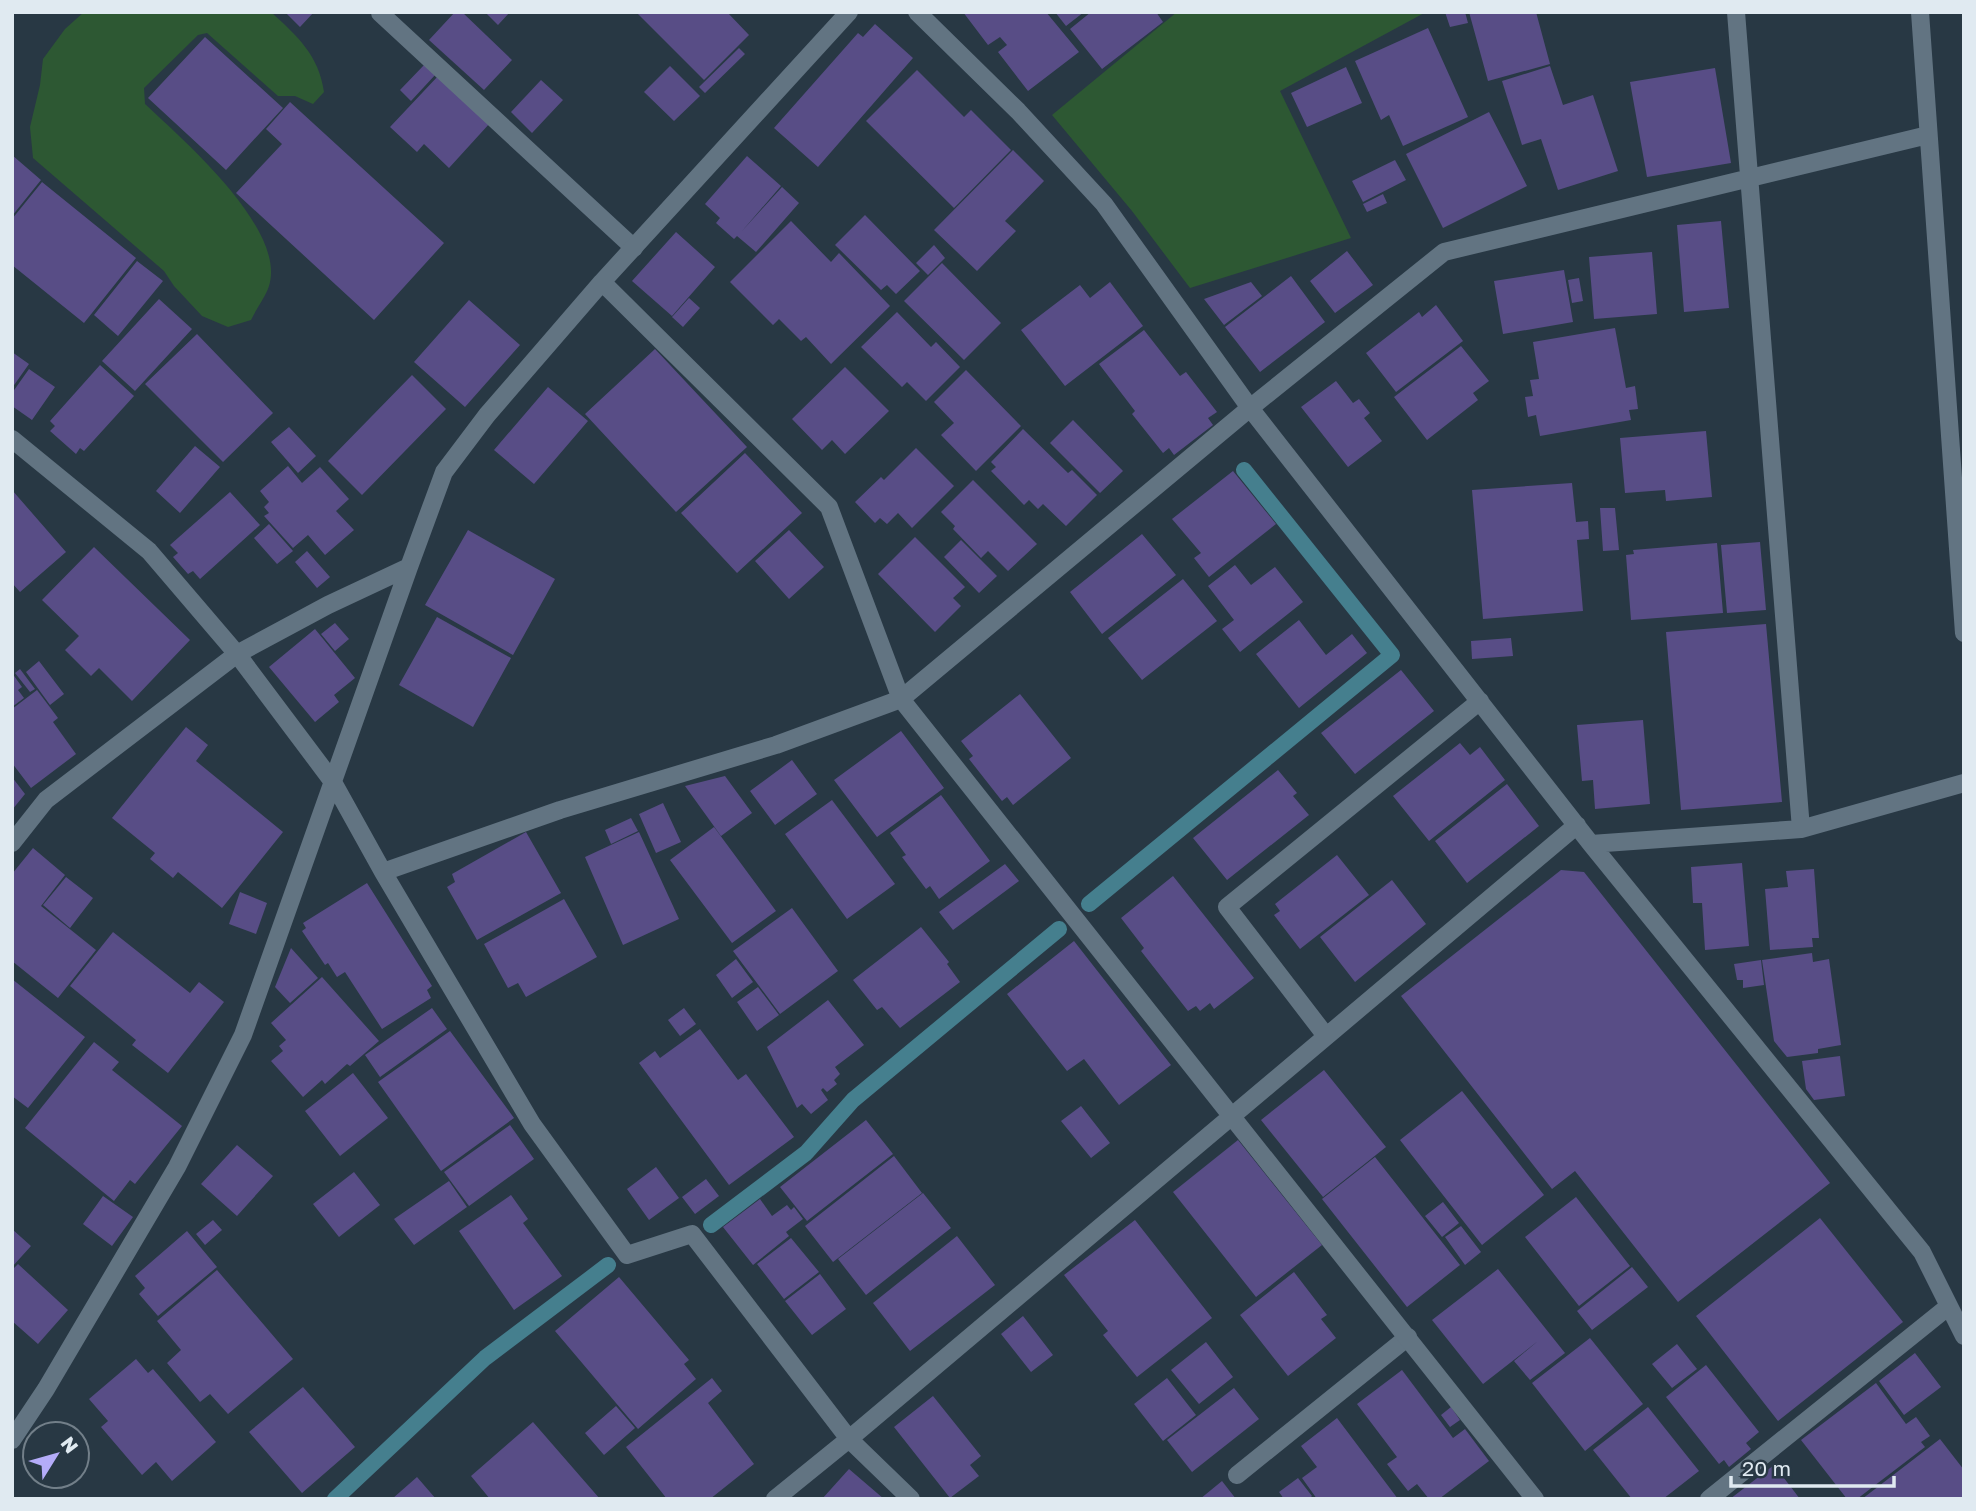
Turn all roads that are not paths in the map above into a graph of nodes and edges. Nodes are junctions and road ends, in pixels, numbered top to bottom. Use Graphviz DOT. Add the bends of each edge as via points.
graph roads {
  1 [pos="849,12"];
  2 [pos="917,12"];
  3 [pos="1736,12"];
  4 [pos="1920,12"];
  5 [pos="380,13"];
  6 [pos="1928,135"];
  7 [pos="1749,179"];
  8 [pos="634,248"];
  9 [pos="602,282"];
  10 [pos="1250,408"];
  11 [pos="12,439"];
  12 [pos="409,567"];
  13 [pos="1964,632"];
  14 [pos="237,653"];
  15 [pos="901,699"];
  16 [pos="1480,701"];
  17 [pos="333,782"];
  18 [pos="1964,783"];
  19 [pos="1577,825"];
  20 [pos="1801,830"];
  21 [pos="12,843"];
  22 [pos="1591,844"];
  23 [pos="383,872"];
  24 [pos="1326,1036"];
  25 [pos="1233,1115"];
  26 [pos="1950,1306"];
  27 [pos="1964,1336"];
  28 [pos="1408,1337"];
  29 [pos="849,1439"];
  30 [pos="12,1440"];
  31 [pos="1237,1475"];
  32 [pos="775,1499"];
  33 [pos="911,1499"];
  34 [pos="1535,1499"];
  35 [pos="1709,1499"];
  1 -- 8 [label="street"];
  2 -- 10 [label="street" via="1104,204"];
  3 -- 7 [label="street"];
  4 -- 6 [label="street"];
  5 -- 8 [label="street"];
  6 -- 7 [label="street"];
  6 -- 13 [label="street"];
  7 -- 10 [label="street" via="1444,252"];
  7 -- 20 [label="street"];
  8 -- 9 [label="street"];
  9 -- 12 [label="street" via="444,472"];
  9 -- 15 [label="street" via="829,507"];
  10 -- 15 [label="street"];
  10 -- 16 [label="street"];
  11 -- 14 [label="street" via="149,551"];
  12 -- 14 [label="street"];
  12 -- 17 [label="street"];
  14 -- 17 [label="street"];
  14 -- 21 [label="street" via="46,800"];
  15 -- 23 [label="street" via="776,745 560,810"];
  15 -- 25 [label="street"];
  16 -- 19 [label="street"];
  16 -- 24 [label="street" via="1227,907"];
  17 -- 23 [label="street"];
  17 -- 30 [label="street" via="243,1035 177,1167"];
  18 -- 20 [label="street"];
  19 -- 22 [label="street"];
  19 -- 24 [label="street"];
  20 -- 22 [label="street"];
  22 -- 26 [label="street" via="1922,1252"];
  23 -- 29 [label="street" via="532,1124 627,1255 692,1234"];
  24 -- 25 [label="street"];
  25 -- 28 [label="street"];
  25 -- 29 [label="street"];
  26 -- 27 [label="street"];
  26 -- 35 [label="street"];
  28 -- 31 [label="street"];
  28 -- 34 [label="street"];
  29 -- 32 [label="street"];
  29 -- 33 [label="street"];
}
